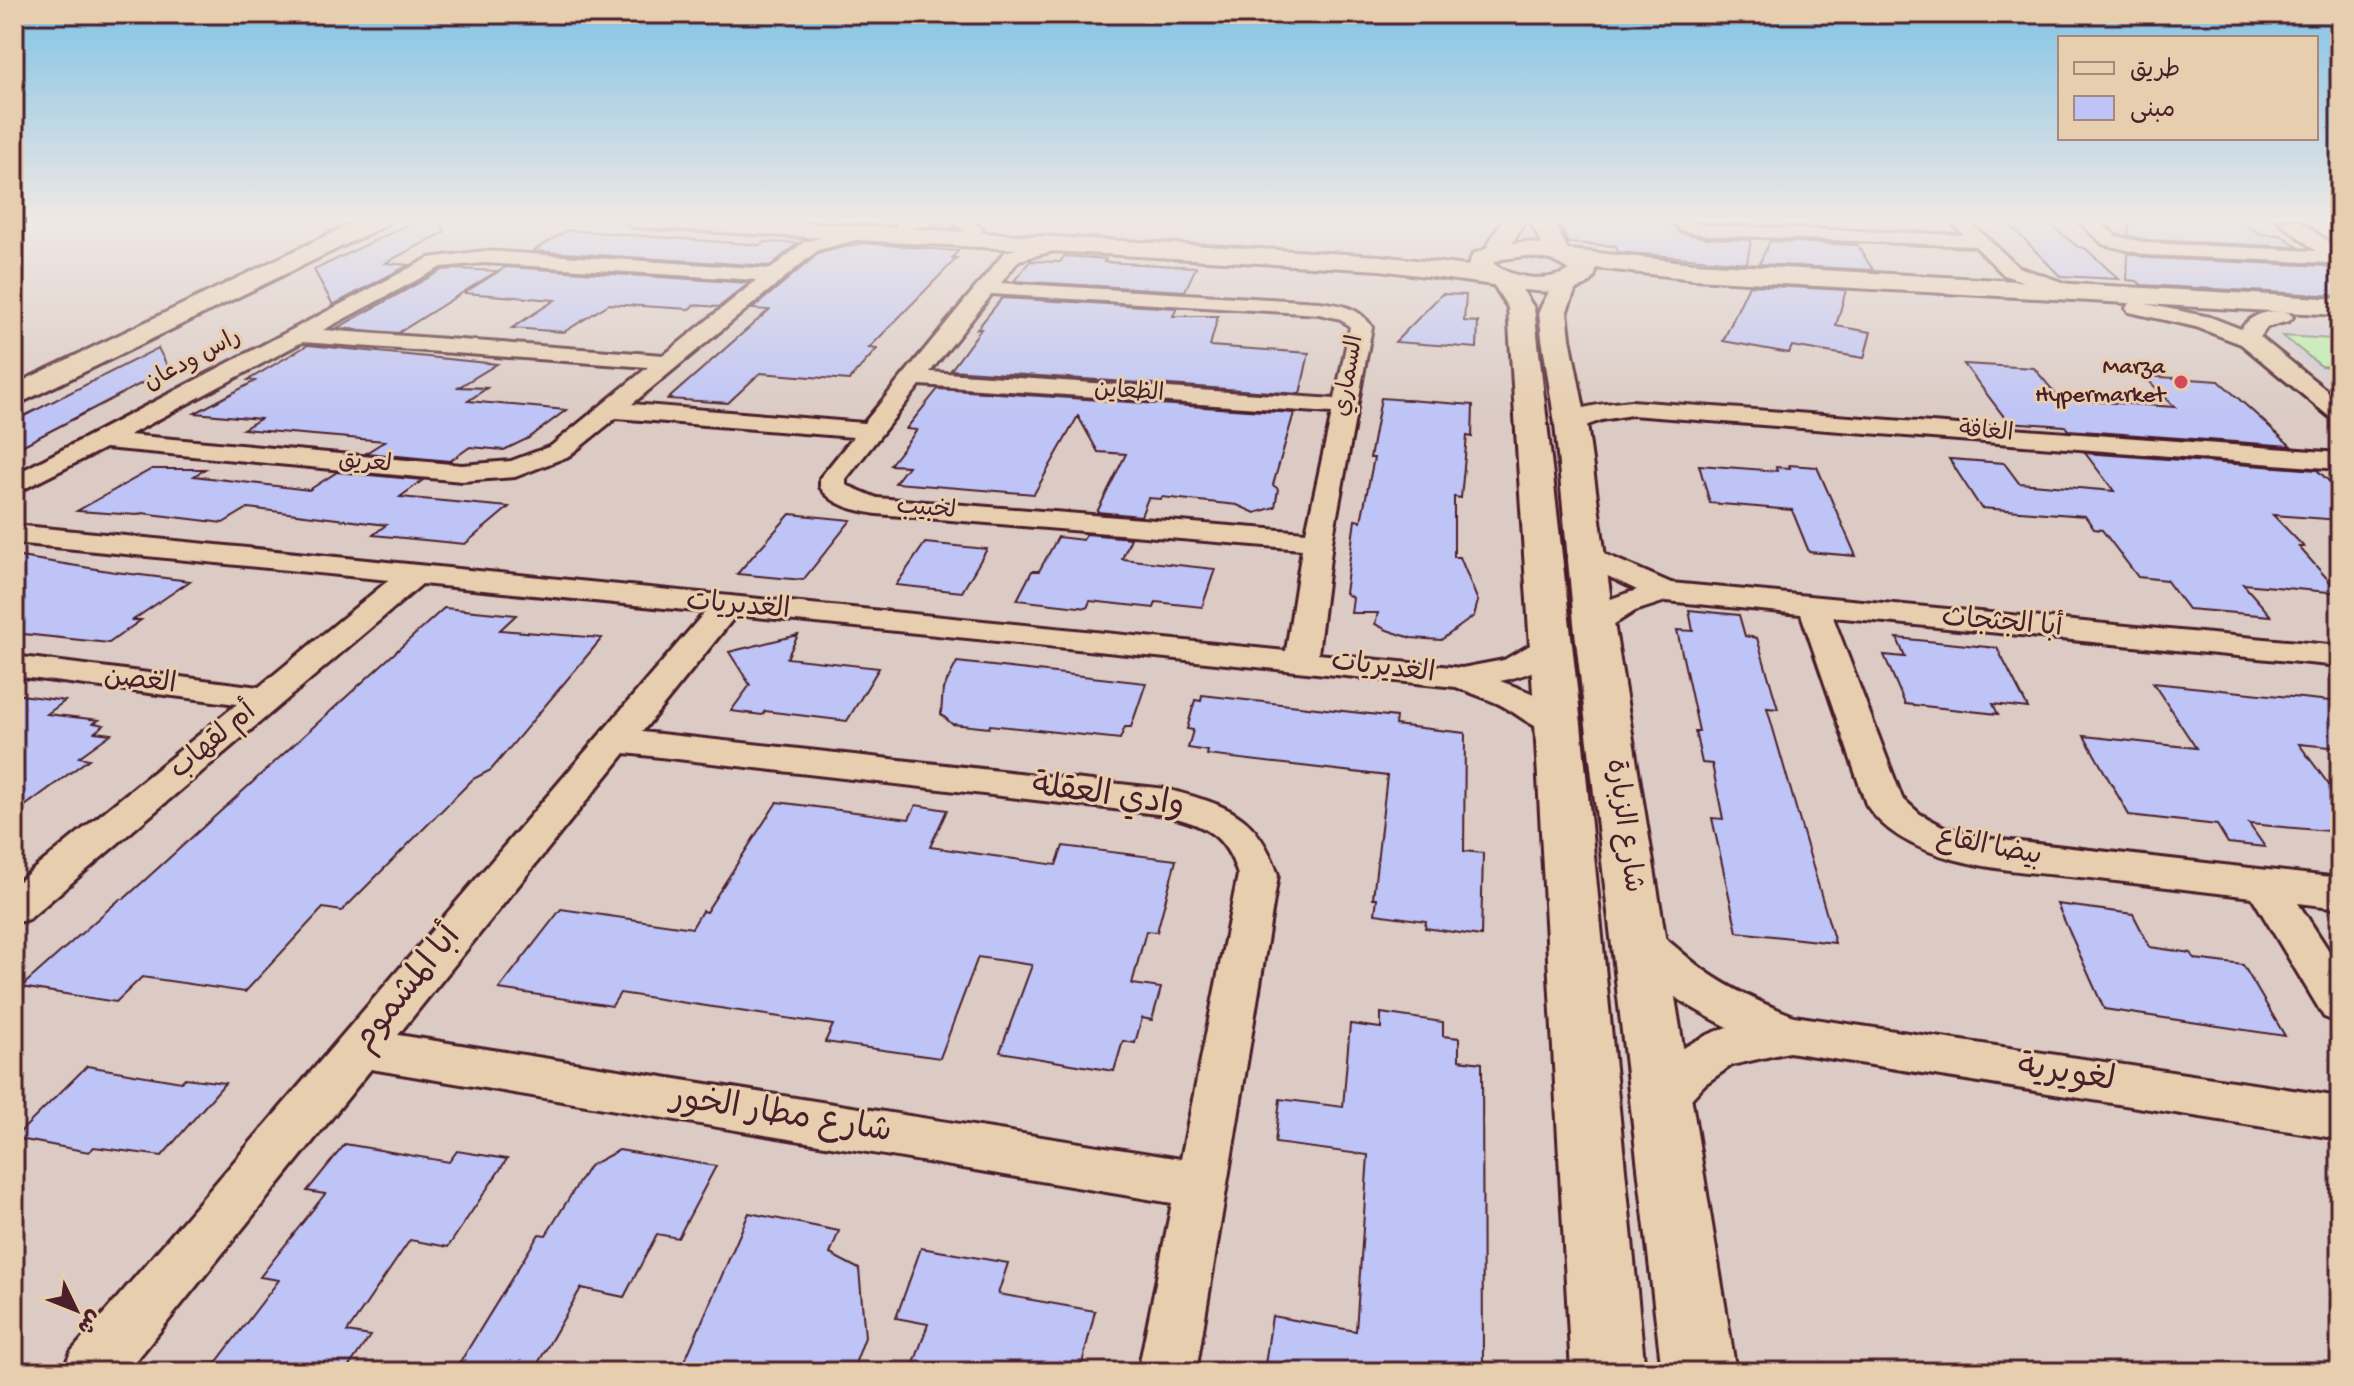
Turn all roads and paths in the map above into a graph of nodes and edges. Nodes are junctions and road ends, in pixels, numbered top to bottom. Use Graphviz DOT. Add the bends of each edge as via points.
graph roads {
  1 [pos="216,285"];
  2 [pos="245,285"];
  3 [pos="390,285"];
  4 [pos="763,285"];
  5 [pos="989,285"];
  6 [pos="1507,285"];
  7 [pos="1561,285"];
  8 [pos="1721,285"];
  9 [pos="1928,285"];
  10 [pos="1994,285"];
  11 [pos="2051,285"];
  12 [pos="986,288"];
  13 [pos="1985,288"];
  14 [pos="2075,293"];
  15 [pos="2340,307"];
  16 [pos="2136,308"];
  17 [pos="2282,317"];
  18 [pos="2340,320"];
  19 [pos="298,335"];
  20 [pos="2249,339"];
  21 [pos="667,362"];
  22 [pos="914,378"];
  23 [pos="14,380"];
  24 [pos="14,397"];
  25 [pos="1567,404"];
  26 [pos="1344,407"];
  27 [pos="1631,408"];
  28 [pos="612,410"];
  29 [pos="2340,413"];
  30 [pos="869,431"];
  31 [pos="100,440"];
  32 [pos="2340,461"];
  33 [pos="14,486"];
  34 [pos="14,534"];
  35 [pos="1318,542"];
  36 [pos="1586,555"];
  37 [pos="413,576"];
  38 [pos="1665,592"];
  39 [pos="727,606"];
  40 [pos="1814,607"];
  41 [pos="1594,623"];
  42 [pos="1550,647"];
  43 [pos="2340,656"];
  44 [pos="1301,659"];
  45 [pos="14,666"];
  46 [pos="1462,678"];
  47 [pos="267,698"];
  48 [pos="1558,724"];
  49 [pos="613,740"];
  50 [pos="2265,885"];
  51 [pos="2340,893"];
  52 [pos="14,908"];
  53 [pos="1639,940"];
  54 [pos="2340,1005"];
  55 [pos="1791,1034"];
  56 [pos="361,1048"];
  57 [pos="1661,1099"];
  58 [pos="2340,1118"];
  59 [pos="1200,1185"];
  60 [pos="91,1372"];
  61 [pos="1167,1372"];
  62 [pos="1608,1372"];
  63 [pos="1699,1372"];
  1 -- 23 [label="main road"];
  2 -- 24 [label="main road"];
  3 -- 19 [label="street, راس ودعان"];
  4 -- 21 [label="street, لعريق"];
  5 -- 12 [label="street, لخبيب"];
  6 -- 42 [label="main road, شارع الزبارة" via="1521,308"];
  7 -- 25 [label="main road, شارع الزبارة" via="1553,311"];
  8 -- 16 [label="main road"];
  9 -- 13 [label="main road"];
  10 -- 13 [label="street"];
  11 -- 14 [label="street"];
  12 -- 22 [label="street, لخبيب"];
  12 -- 26 [label="street, السماري" via="1319,308 1349,315 1361,327"];
  13 -- 14 [label="main road"];
  14 -- 15 [label="main road"];
  16 -- 17 [label="main road"];
  16 -- 20 [label="street" via="2218,326"];
  17 -- 18 [label="main road"];
  17 -- 20 [label="street" via="2254,324"];
  19 -- 21 [label="street"];
  19 -- 31 [label="street, راس ودعان"];
  20 -- 29 [label="street"];
  21 -- 28 [label="street, لعريق"];
  22 -- 26 [label="street, الظعاين"];
  22 -- 30 [label="street, لخبيب"];
  25 -- 27 [label="street, الغافة"];
  25 -- 27 [label="street, الغافة" via="1596,413"];
  25 -- 36 [label="main road, شارع الزبارة"];
  26 -- 35 [label="street, السماري"];
  27 -- 32 [label="street, الغافة"];
  28 -- 30 [label="street"];
  28 -- 31 [label="street, لعريق" via="550,456 489,473"];
  30 -- 35 [label="street, لخبيب" via="833,478 841,496 855,502"];
  31 -- 33 [label="street, راس ودعان"];
  34 -- 37 [label="street, الغديريات"];
  35 -- 44 [label="street, السماري"];
  36 -- 38 [label="street, أبا الجثجاث"];
  36 -- 41 [label="main road, شارع الزبارة"];
  37 -- 39 [label="street, الغديريات"];
  37 -- 47 [label="street, أم لقهاب"];
  38 -- 40 [label="street, أبا الجثجاث"];
  38 -- 41 [label="street, أبا الجثجاث" via="1624,604"];
  39 -- 44 [label="street, الغديريات"];
  39 -- 49 [label="street, أبا المشموم"];
  40 -- 43 [label="street, أبا الجثجاث"];
  40 -- 50 [label="street, بيضا القاع" via="1885,804 1920,833 1984,852"];
  41 -- 53 [label="main road, شارع الزبارة"];
  42 -- 46 [label="street, الغديريات" via="1514,668"];
  42 -- 48 [label="main road, شارع الزبارة"];
  44 -- 46 [label="street, الغديريات"];
  45 -- 47 [label="street, الغصن"];
  46 -- 48 [label="street, الغديريات" via="1512,697"];
  47 -- 52 [label="street, أم لقهاب"];
  48 -- 62 [label="main road, شارع الزبارة"];
  49 -- 56 [label="street, أبا المشموم"];
  49 -- 59 [label="street, وادي العقلة" via="1166,802 1235,828 1252,851 1258,875"];
  50 -- 51 [label="street, بيضا القاع"];
  50 -- 54 [label="street"];
  53 -- 55 [label="street, لغويرية" via="1699,992"];
  53 -- 57 [label="main road, شارع الزبارة"];
  55 -- 57 [label="street, لغويرية" via="1749,1038 1712,1051 1683,1071"];
  55 -- 58 [label="street, لغويرية"];
  56 -- 59 [label="street, شارع مطار الخور"];
  56 -- 60 [label="street, أبا المشموم"];
  57 -- 63 [label="main road, شارع الزبارة"];
  59 -- 61 [label="street, وادي العقلة"];
}
